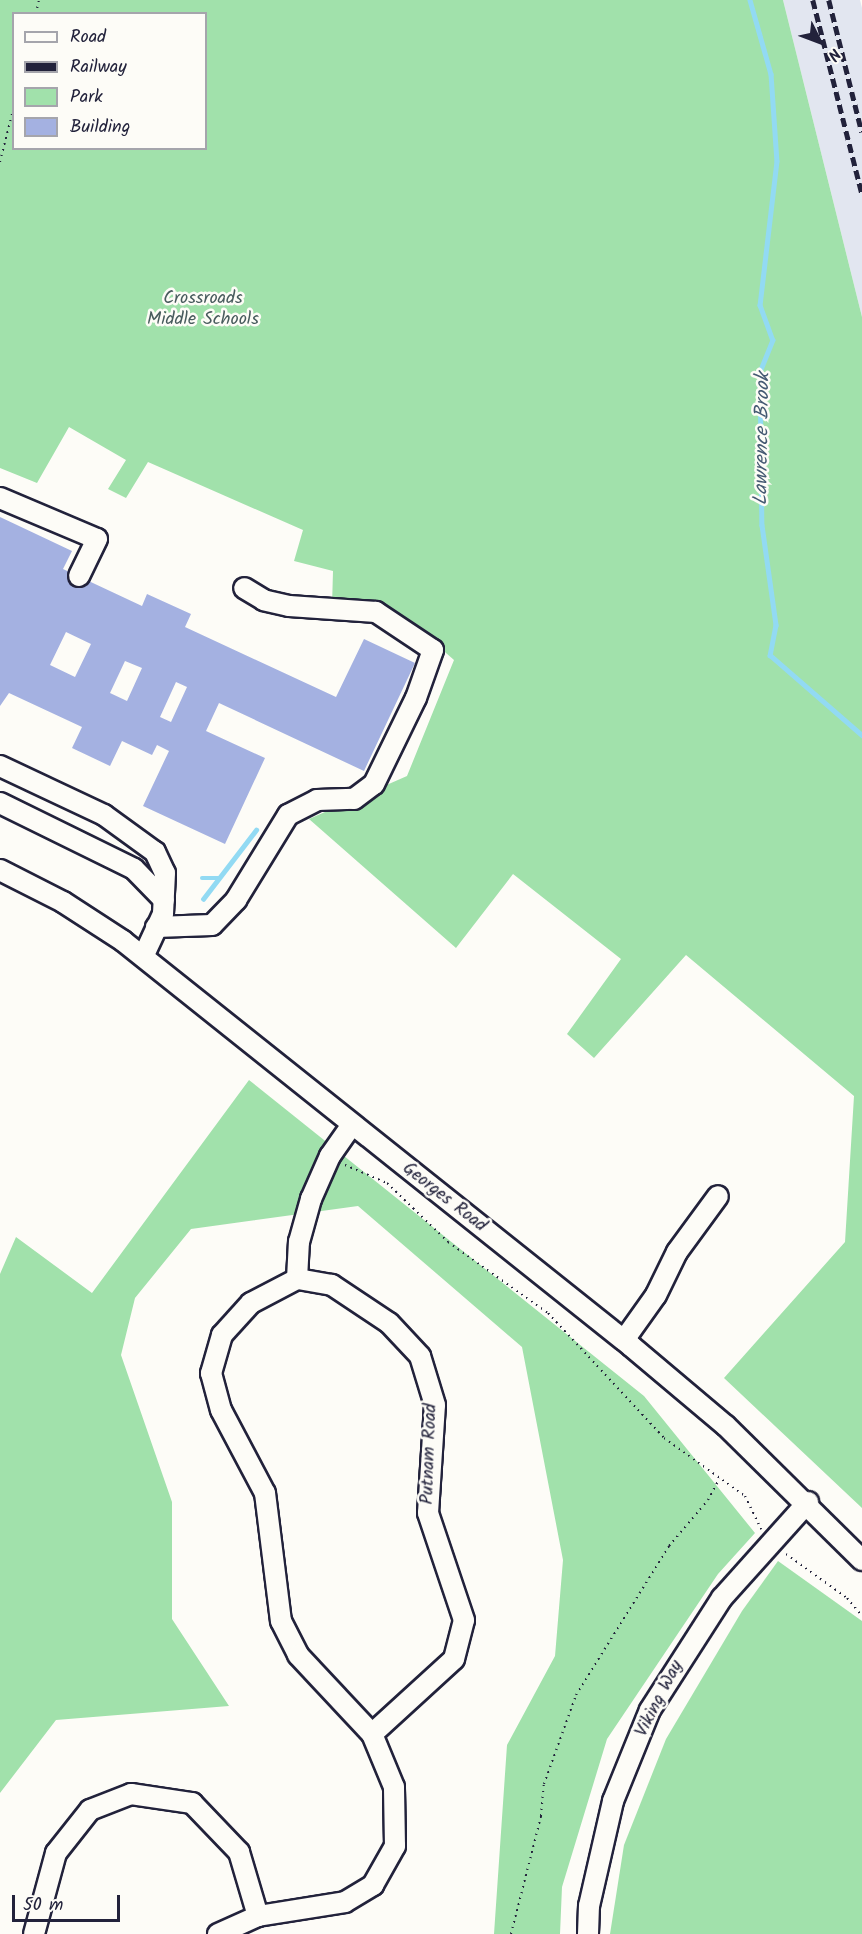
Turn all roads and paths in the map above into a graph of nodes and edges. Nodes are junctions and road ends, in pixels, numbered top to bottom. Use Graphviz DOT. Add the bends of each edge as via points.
graph roads {
  1 [pos="12,114"];
  2 [pos="0,162"];
  3 [pos="0,498"];
  4 [pos="79,576"];
  5 [pos="244,588"];
  6 [pos="0,766"];
  7 [pos="0,802"];
  8 [pos="0,870"];
  9 [pos="164,900"];
  10 [pos="156,927"];
  11 [pos="143,957"];
  12 [pos="352,1125"];
  13 [pos="343,1164"];
  14 [pos="718,1196"];
  15 [pos="297,1279"];
  16 [pos="624,1340"];
  17 [pos="719,1479"];
  18 [pos="808,1502"];
  19 [pos="763,1534"];
  20 [pos="780,1550"];
  21 [pos="862,1560"];
  22 [pos="862,1616"];
  23 [pos="372,1734"];
  24 [pos="258,1916"];
  25 [pos="34,1934"];
  26 [pos="218,1934"];
  27 [pos="511,1934"];
  28 [pos="588,1934"];
  1 -- 2 [label="path"];
  3 -- 4 [label="street" via="97,539"];
  5 -- 10 [label="street" via="264,600 289,606 376,612 433,650 416,698 374,784 354,799 317,800 288,815 236,900 212,925"];
  6 -- 9 [label="street" via="104,815 140,837 155,852 165,873"];
  7 -- 9 [label="street" via="134,869"];
  8 -- 11 [label="street, Georges Road" via="63,902"];
  9 -- 10 [label="street"];
  10 -- 11 [label="street"];
  11 -- 12 [label="street, Georges Road"];
  12 -- 15 [label="street" via="330,1156 311,1199 299,1242"];
  12 -- 16 [label="street, Georges Road"];
  13 -- 17 [label="path" via="387,1183 448,1242 548,1313 634,1409"];
  14 -- 16 [label="street" via="677,1252 656,1295"];
  15 -- 23 [label="street" via="251,1303 222,1335 211,1373 220,1410 265,1493 281,1621 298,1654"];
  15 -- 23 [label="street, Putnam Road" via="332,1285 389,1323 420,1356 435,1405 428,1512 464,1620 454,1659"];
  16 -- 18 [label="street, Georges Road"];
  17 -- 19 [label="path" via="745,1496"];
  17 -- 27 [label="path" via="708,1500 669,1546 576,1695 544,1784 541,1816"];
  18 -- 21 [label="street, Georges Road"];
  18 -- 28 [label="street, Viking Way" via="722,1598 651,1710 613,1801 589,1906"];
  20 -- 22 [label="path" via="847,1598"];
  23 -- 24 [label="street" via="394,1787 395,1834 395,1846 373,1885 345,1902"];
  24 -- 25 [label="street" via="239,1852 224,1833 192,1803 131,1794 90,1810 56,1853"];
  24 -- 26 [label="street"];
}
